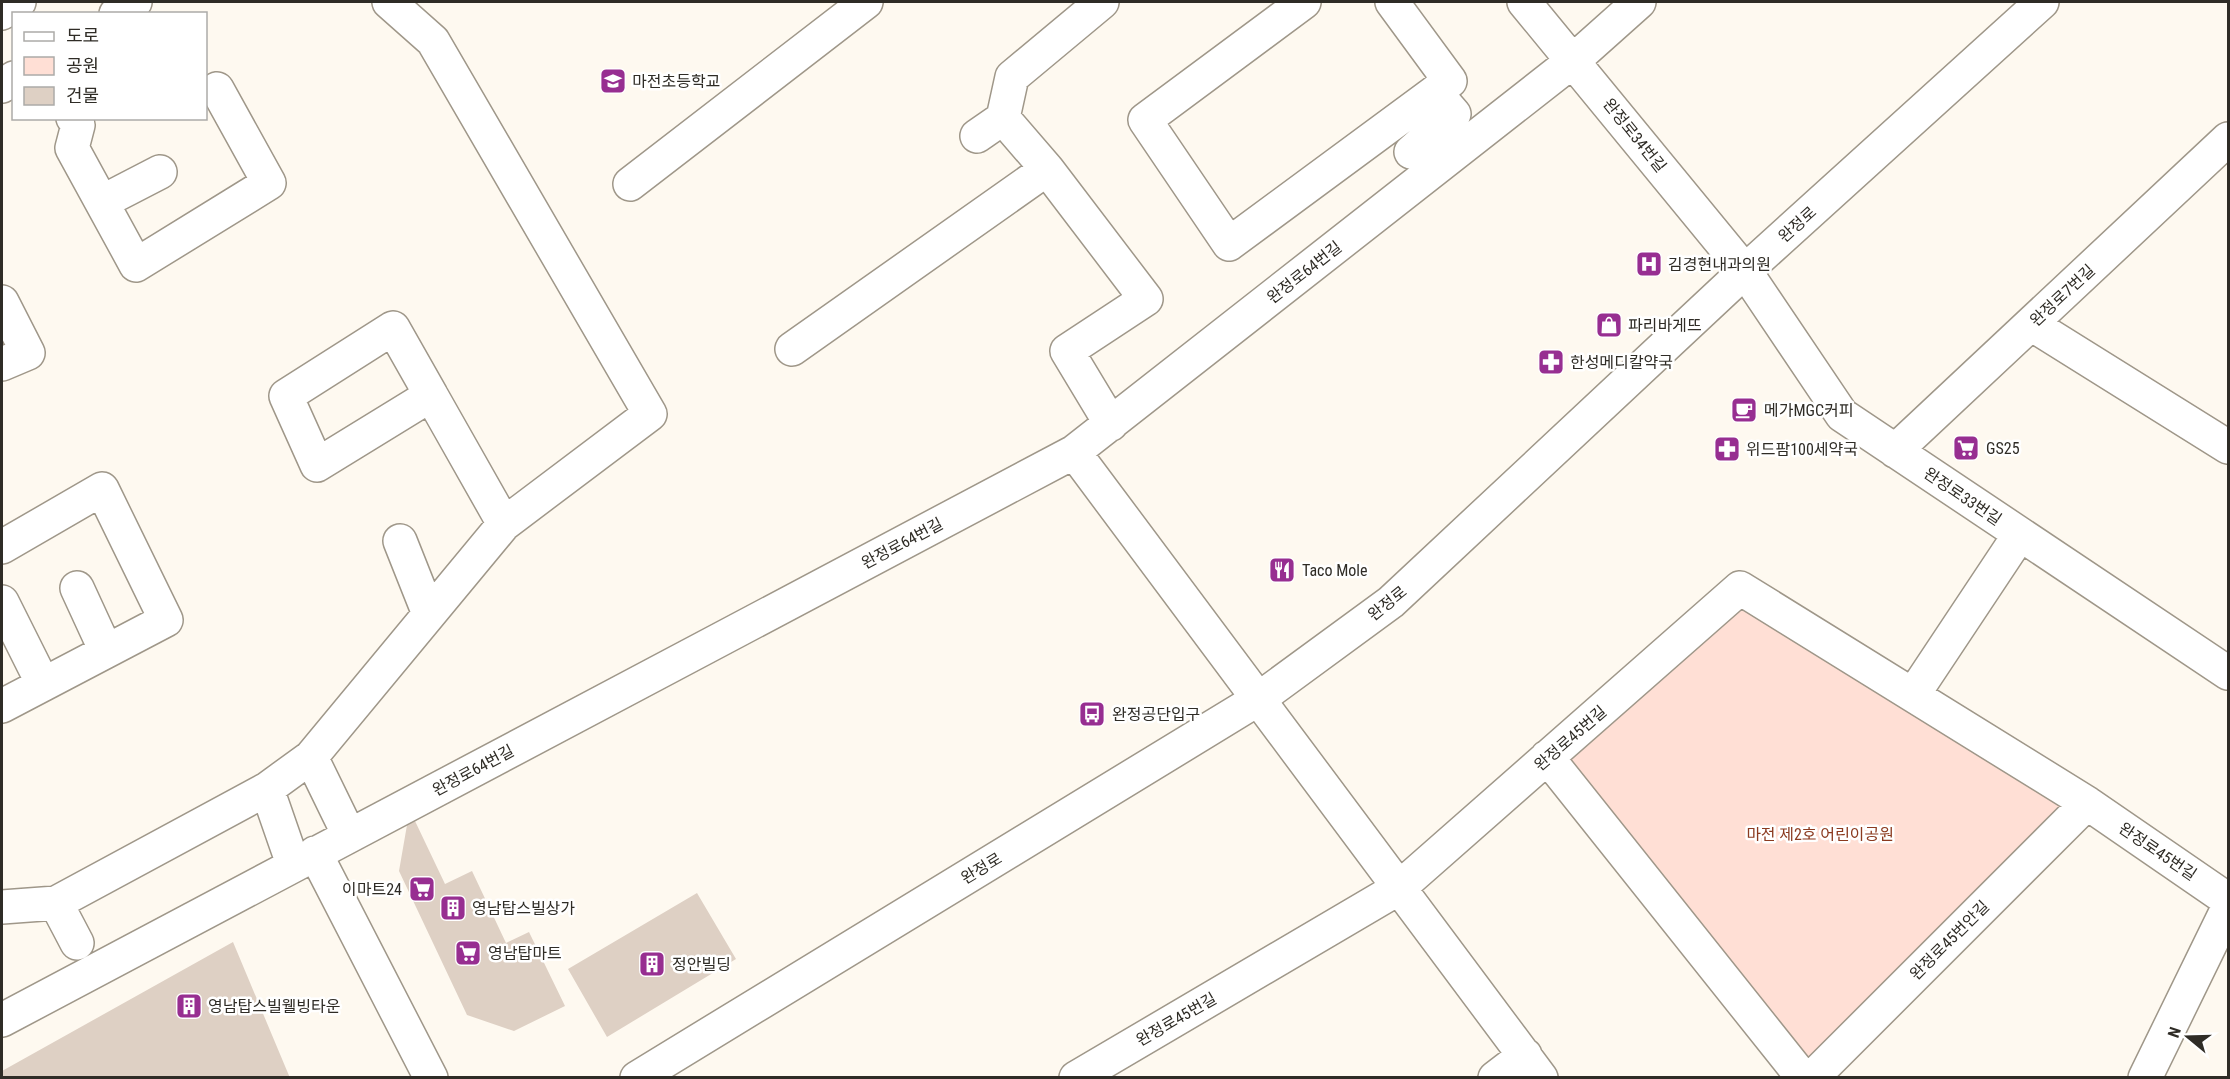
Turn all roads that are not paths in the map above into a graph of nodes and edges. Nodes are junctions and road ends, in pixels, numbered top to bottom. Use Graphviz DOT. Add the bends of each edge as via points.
graph roads {
  1 [pos="19,2"];
  2 [pos="135,2"];
  3 [pos="389,2"];
  4 [pos="866,2"];
  5 [pos="1102,2"];
  6 [pos="1304,2"];
  7 [pos="1392,2"];
  8 [pos="1524,2"];
  9 [pos="1639,2"];
  10 [pos="2042,2"];
  11 [pos="119,12"];
  12 [pos="2,13"];
  13 [pos="1574,60"];
  14 [pos="218,89"];
  15 [pos="1435,92"];
  16 [pos="74,120"];
  17 [pos="2229,139"];
  18 [pos="1411,152"];
  19 [pos="1047,169"];
  20 [pos="160,172"];
  21 [pos="630,184"];
  22 [pos="102,202"];
  23 [pos="1745,271"];
  24 [pos="2,302"];
  25 [pos="2031,324"];
  26 [pos="792,349"];
  27 [pos="2,364"];
  28 [pos="431,395"];
  29 [pos="1111,424"];
  30 [pos="2229,447"];
  31 [pos="1895,451"];
  32 [pos="1074,452"];
  33 [pos="504,524"];
  34 [pos="2020,534"];
  35 [pos="400,541"];
  36 [pos="2,547"];
  37 [pos="77,588"];
  38 [pos="2,602"];
  39 [pos="429,614"];
  40 [pos="106,651"];
  41 [pos="2229,673"];
  42 [pos="43,684"];
  43 [pos="1913,695"];
  44 [pos="1260,698"];
  45 [pos="2,706"];
  46 [pos="310,757"];
  47 [pos="1547,757"];
  48 [pos="267,789"];
  49 [pos="2087,803"];
  50 [pos="349,835"];
  51 [pos="304,858"];
  52 [pos="1399,888"];
  53 [pos="2229,900"];
  54 [pos="56,903"];
  55 [pos="2,907"];
  56 [pos="2229,908"];
  57 [pos="77,944"];
  58 [pos="2,1020"];
  59 [pos="1533,1066"];
  60 [pos="431,1077"];
  61 [pos="637,1077"];
  62 [pos="1076,1077"];
  63 [pos="1495,1077"];
  64 [pos="1803,1077"];
  65 [pos="1812,1077"];
  66 [pos="2145,1077"];
  1 -- 12 [label="street"];
  2 -- 11 [label="street"];
  3 -- 33 [label="street" via="433,41 650,414"];
  4 -- 21 [label="street"];
  5 -- 19 [label="street" via="1012,77 990,127"];
  6 -- 15 [label="street" via="1145,120 1229,244"];
  7 -- 15 [label="street" via="1450,81"];
  8 -- 13 [label="street, 완정로34번길"];
  9 -- 13 [label="street, 완정로64번길"];
  10 -- 23 [label="street, 완정로"];
  13 -- 23 [label="street, 완정로34번길"];
  13 -- 29 [label="street, 완정로64번길"];
  14 -- 22 [label="street" via="269,183 136,265"];
  15 -- 18 [label="street" via="1454,114"];
  16 -- 22 [label="street" via="78,125 72,148"];
  17 -- 25 [label="street, 완정로7번길"];
  19 -- 26 [label="street"];
  19 -- 29 [label="street" via="1146,299 1067,351"];
  20 -- 22 [label="street"];
  23 -- 31 [label="street, 완정로33번길" via="1842,415"];
  23 -- 44 [label="street, 완정로" via="1391,602"];
  24 -- 27 [label="street" via="28,353"];
  25 -- 30 [label="street"];
  25 -- 31 [label="street, 완정로7번길"];
  28 -- 33 [label="street"];
  29 -- 32 [label="street, 완정로64번길"];
  31 -- 34 [label="street, 완정로33번길"];
  32 -- 44 [label="street"];
  32 -- 50 [label="street, 완정로64번길"];
  33 -- 39 [label="street"];
  34 -- 41 [label="street, 완정로33번길"];
  34 -- 43 [label="street"];
  35 -- 39 [label="street"];
  36 -- 40 [label="street" via="102,489 166,620"];
  37 -- 40 [label="street"];
  38 -- 42 [label="street"];
  39 -- 46 [label="street"];
  40 -- 42 [label="street"];
  42 -- 45 [label="street"];
  43 -- 47 [label="street, 완정로45번길" via="1740,588"];
  43 -- 49 [label="street, 완정로45번길"];
  44 -- 52 [label="street"];
  44 -- 61 [label="street, 완정로"];
  46 -- 48 [label="street"];
  46 -- 50 [label="street"];
  47 -- 52 [label="street, 완정로45번길"];
  47 -- 64 [label="street"];
  48 -- 51 [label="street"];
  48 -- 54 [label="street"];
  49 -- 53 [label="street, 완정로45번길"];
  49 -- 65 [label="street, 완정로45번안길"];
  50 -- 51 [label="street, 완정로64번길"];
  51 -- 58 [label="street, 완정로64번길"];
  51 -- 60 [label="street"];
  52 -- 59 [label="street"];
  52 -- 62 [label="street, 완정로45번길"];
  54 -- 55 [label="street"];
  54 -- 57 [label="street"];
  56 -- 66 [label="street"];
  59 -- 63 [label="street"];
}
